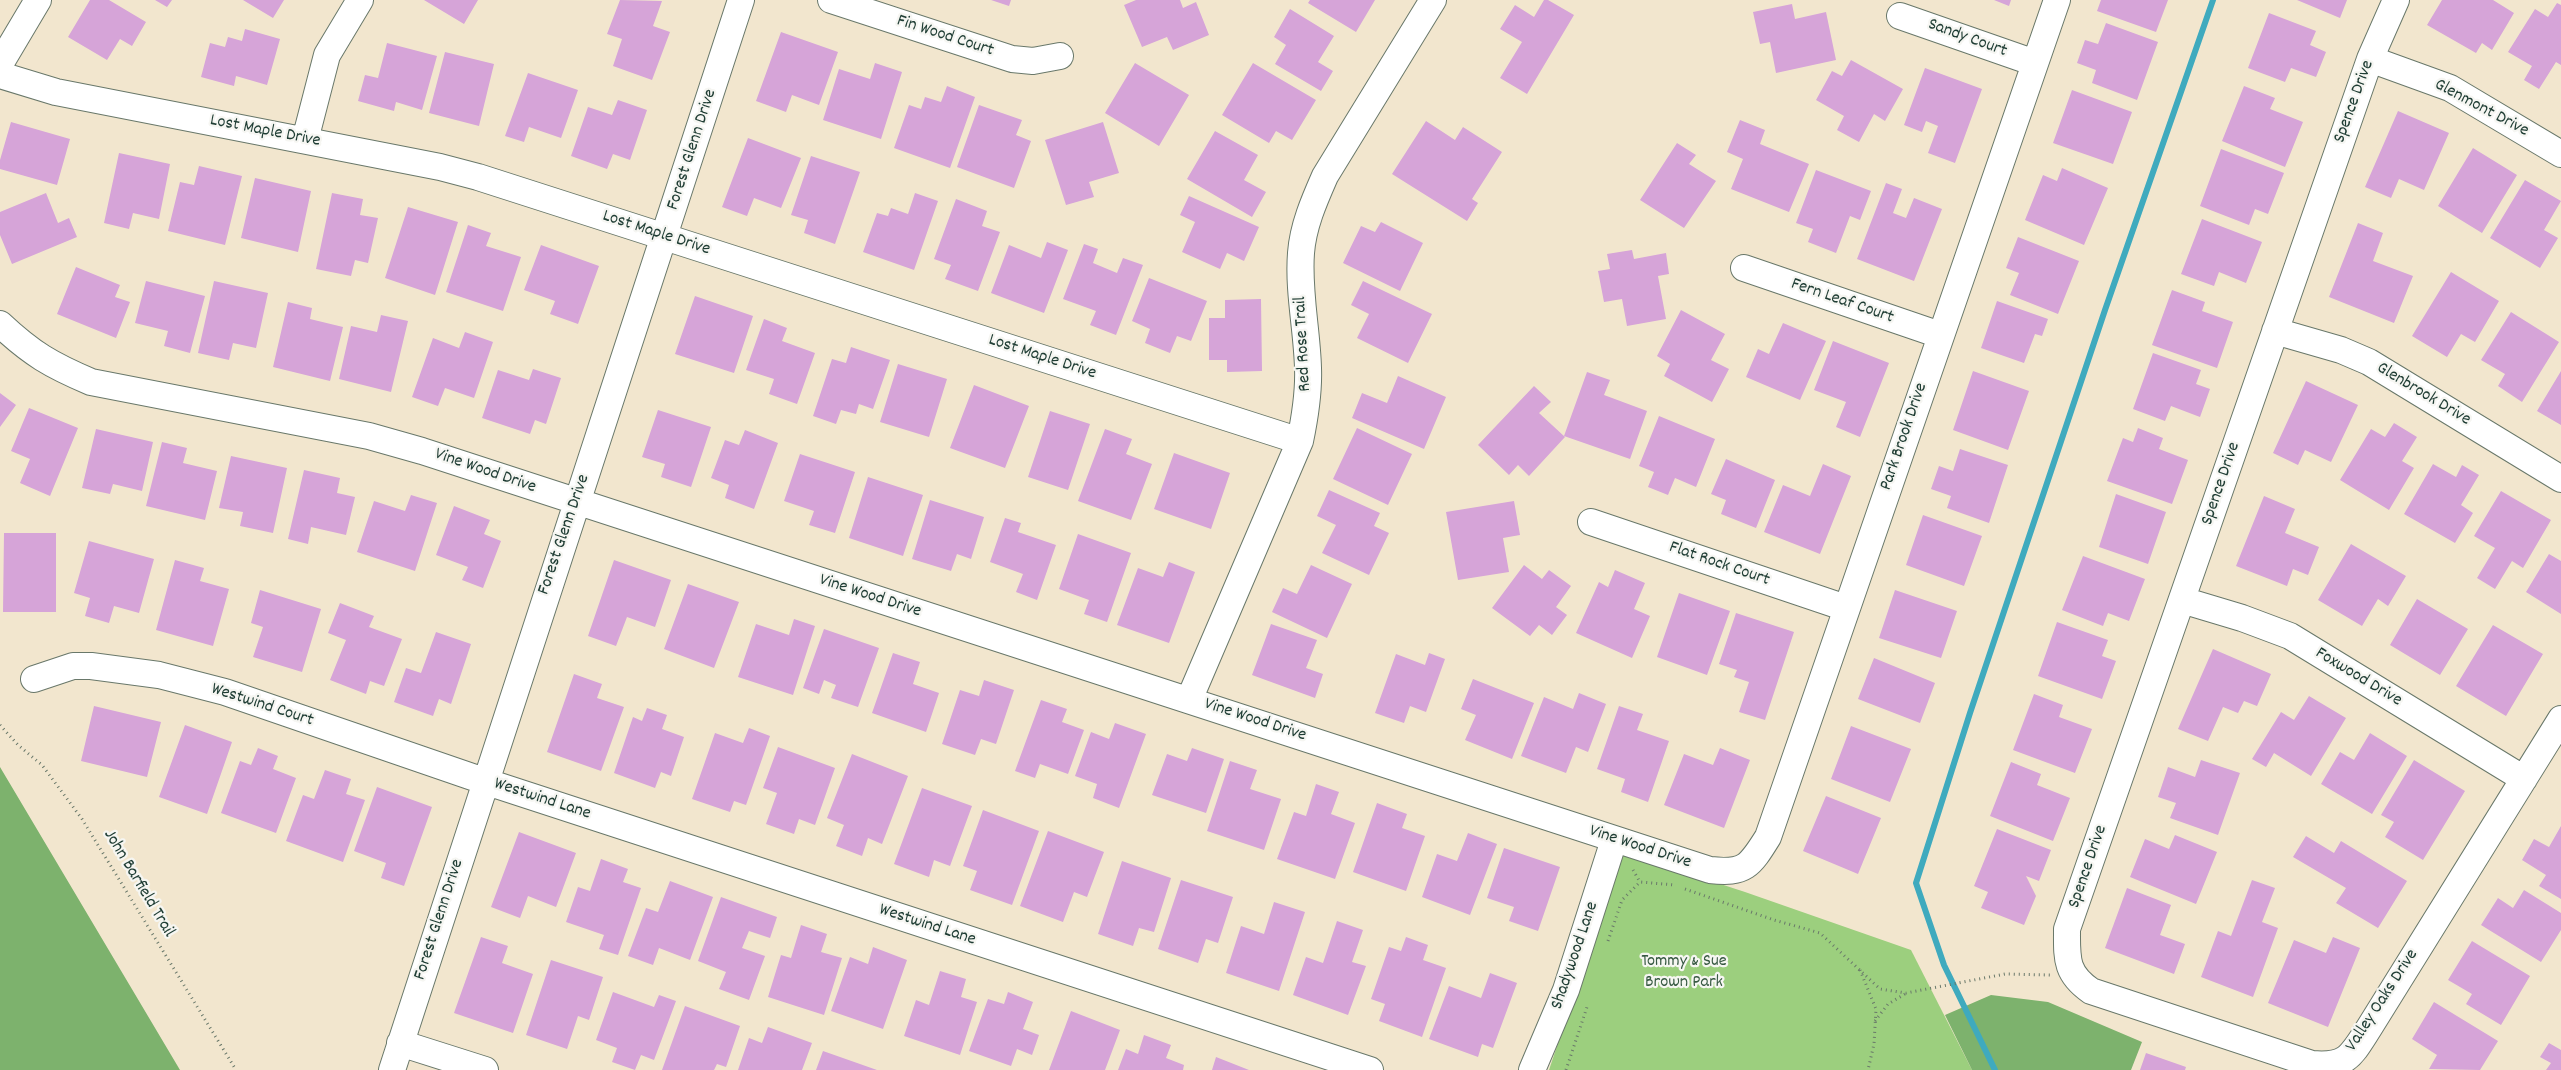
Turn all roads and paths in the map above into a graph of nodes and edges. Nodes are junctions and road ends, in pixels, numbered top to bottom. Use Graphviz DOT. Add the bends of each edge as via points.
graph roads {
  1 [pos="38,0"];
  2 [pos="360,0"];
  3 [pos="741,0"];
  4 [pos="831,0"];
  5 [pos="1432,0"];
  6 [pos="2057,0"];
  7 [pos="2396,0"];
  8 [pos="1900,16"];
  9 [pos="1060,56"];
  10 [pos="2370,59"];
  11 [pos="2034,63"];
  12 [pos="0,64"];
  13 [pos="0,75"];
  14 [pos="305,140"];
  15 [pos="2561,154"];
  16 [pos="665,237"];
  17 [pos="1744,268"];
  18 [pos="0,324"];
  19 [pos="2276,331"];
  20 [pos="1940,335"];
  21 [pos="1300,441"];
  22 [pos="2561,479"];
  23 [pos="576,503"];
  24 [pos="1591,522"];
  25 [pos="2182,600"];
  26 [pos="1846,608"];
  27 [pos="34,679"];
  28 [pos="1189,700"];
  29 [pos="2561,719"];
  30 [pos="0,725"];
  31 [pos="2524,779"];
  32 [pos="484,781"];
  33 [pos="1614,840"];
  34 [pos="1744,869"];
  35 [pos="1606,947"];
  36 [pos="1859,967"];
  37 [pos="2071,973"];
  38 [pos="1906,993"];
  39 [pos="1591,994"];
  40 [pos="1875,1021"];
  41 [pos="400,1043"];
  42 [pos="236,1070"];
  43 [pos="392,1070"];
  44 [pos="485,1070"];
  45 [pos="1370,1070"];
  46 [pos="1532,1070"];
  47 [pos="1566,1070"];
  48 [pos="1868,1070"];
  1 -- 12 [label="street"];
  2 -- 14 [label="street" via="327,55"];
  3 -- 16 [label="street, Forest Glenn Drive"];
  4 -- 9 [label="street, Fin Wood Court" via="1012,59 1033,61"];
  5 -- 21 [label="street, Red Rose Trail" via="1325,176 1305,227 1301,272 1308,368 1307,405"];
  6 -- 11 [label="street, Park Brook Drive"];
  7 -- 10 [label="street, Spence Drive"];
  8 -- 11 [label="street, Sandy Court"];
  10 -- 15 [label="street, Glenmont Drive" via="2450,88"];
  10 -- 19 [label="street, Spence Drive"];
  11 -- 20 [label="street, Park Brook Drive"];
  13 -- 14 [label="street, Lost Maple Drive" via="56,92"];
  14 -- 16 [label="street, Lost Maple Drive" via="478,177"];
  16 -- 21 [label="street, Lost Maple Drive"];
  16 -- 23 [label="street, Forest Glenn Drive"];
  17 -- 20 [label="street, Fern Leaf Court"];
  18 -- 23 [label="street, Vine Wood Drive" via="50,364 91,382 369,436 422,450"];
  19 -- 22 [label="street, Glenbrook Drive" via="2341,350 2369,362"];
  19 -- 25 [label="street, Spence Drive"];
  20 -- 26 [label="street, Park Brook Drive"];
  21 -- 28 [label="street, Red Rose Trail"];
  23 -- 28 [label="street, Vine Wood Drive"];
  23 -- 32 [label="street, Forest Glenn Drive"];
  24 -- 26 [label="street, Flat Rock Court"];
  25 -- 31 [label="street, Foxwood Drive" via="2290,636"];
  25 -- 37 [label="street, Spence Drive" via="2067,929 2067,957"];
  26 -- 34 [label="street, Park Brook Drive" via="1768,836"];
  27 -- 32 [label="street, Westwind Court" via="82,666 159,675 224,692"];
  28 -- 33 [label="street, Vine Wood Drive"];
  29 -- 31 [label="street, Valley Oaks Drive"];
  30 -- 42 [label="path, John Barfield Trail" via="42,765 82,819"];
  31 -- 37 [label="street, Valley Oaks Drive" via="2352,1054 2333,1066 2312,1064 2091,991"];
  32 -- 41 [label="street, Forest Glenn Drive"];
  32 -- 45 [label="street, Westwind Lane"];
  33 -- 34 [label="street, Vine Wood Drive" via="1710,870 1731,873"];
  33 -- 46 [label="street, Shadywood Lane" via="1566,990"];
  35 -- 36 [label="path" via="1622,900 1640,882 1673,885 1820,933"];
  36 -- 38 [label="path" via="1880,989"];
  36 -- 40 [label="path" via="1876,1009"];
  37 -- 38 [label="path" via="2004,974"];
  38 -- 40 [label="path" via="1888,1004"];
  39 -- 47 [label="path"];
  40 -- 48 [label="path"];
  41 -- 43 [label="street, Forest Glenn Drive"];
  41 -- 44 [label="street"];
}
